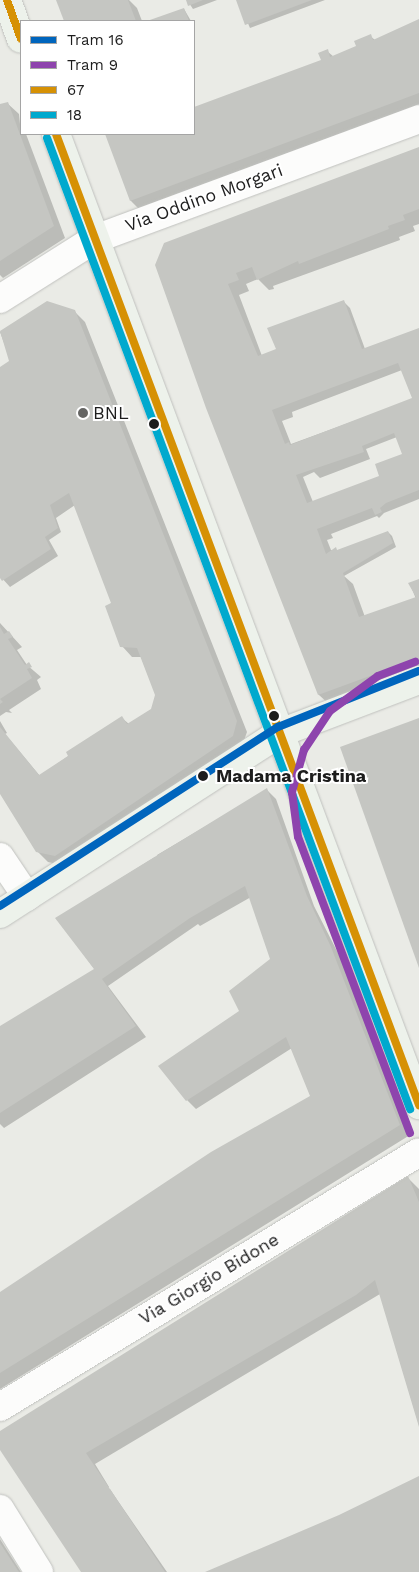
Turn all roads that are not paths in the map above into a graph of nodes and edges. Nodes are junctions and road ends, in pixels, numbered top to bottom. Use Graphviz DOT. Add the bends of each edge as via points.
graph roads {
  1 [pos="7,0"];
  2 [pos="20,36"];
  3 [pos="419,119"];
  4 [pos="56,135"];
  5 [pos="95,239"];
  6 [pos="0,298"];
  7 [pos="419,680"];
  8 [pos="280,732"];
  9 [pos="0,857"];
  10 [pos="27,897"];
  11 [pos="0,914"];
  12 [pos="419,1105"];
  13 [pos="419,1152"];
  14 [pos="0,1407"];
  15 [pos="0,1509"];
  16 [pos="39,1572"];
  1 -- 2 [label="street"];
  3 -- 5 [label="street, Via Oddino Morgari"];
  4 -- 5 [label="street"];
  5 -- 6 [label="street, Via Oddino Morgari"];
  5 -- 8 [label="street"];
  7 -- 8 [label="street"];
  8 -- 10 [label="street"];
  8 -- 12 [label="street"];
  9 -- 10 [label="street"];
  10 -- 11 [label="street"];
  13 -- 14 [label="street, Via Giorgio Bidone"];
  15 -- 16 [label="street"];
}
